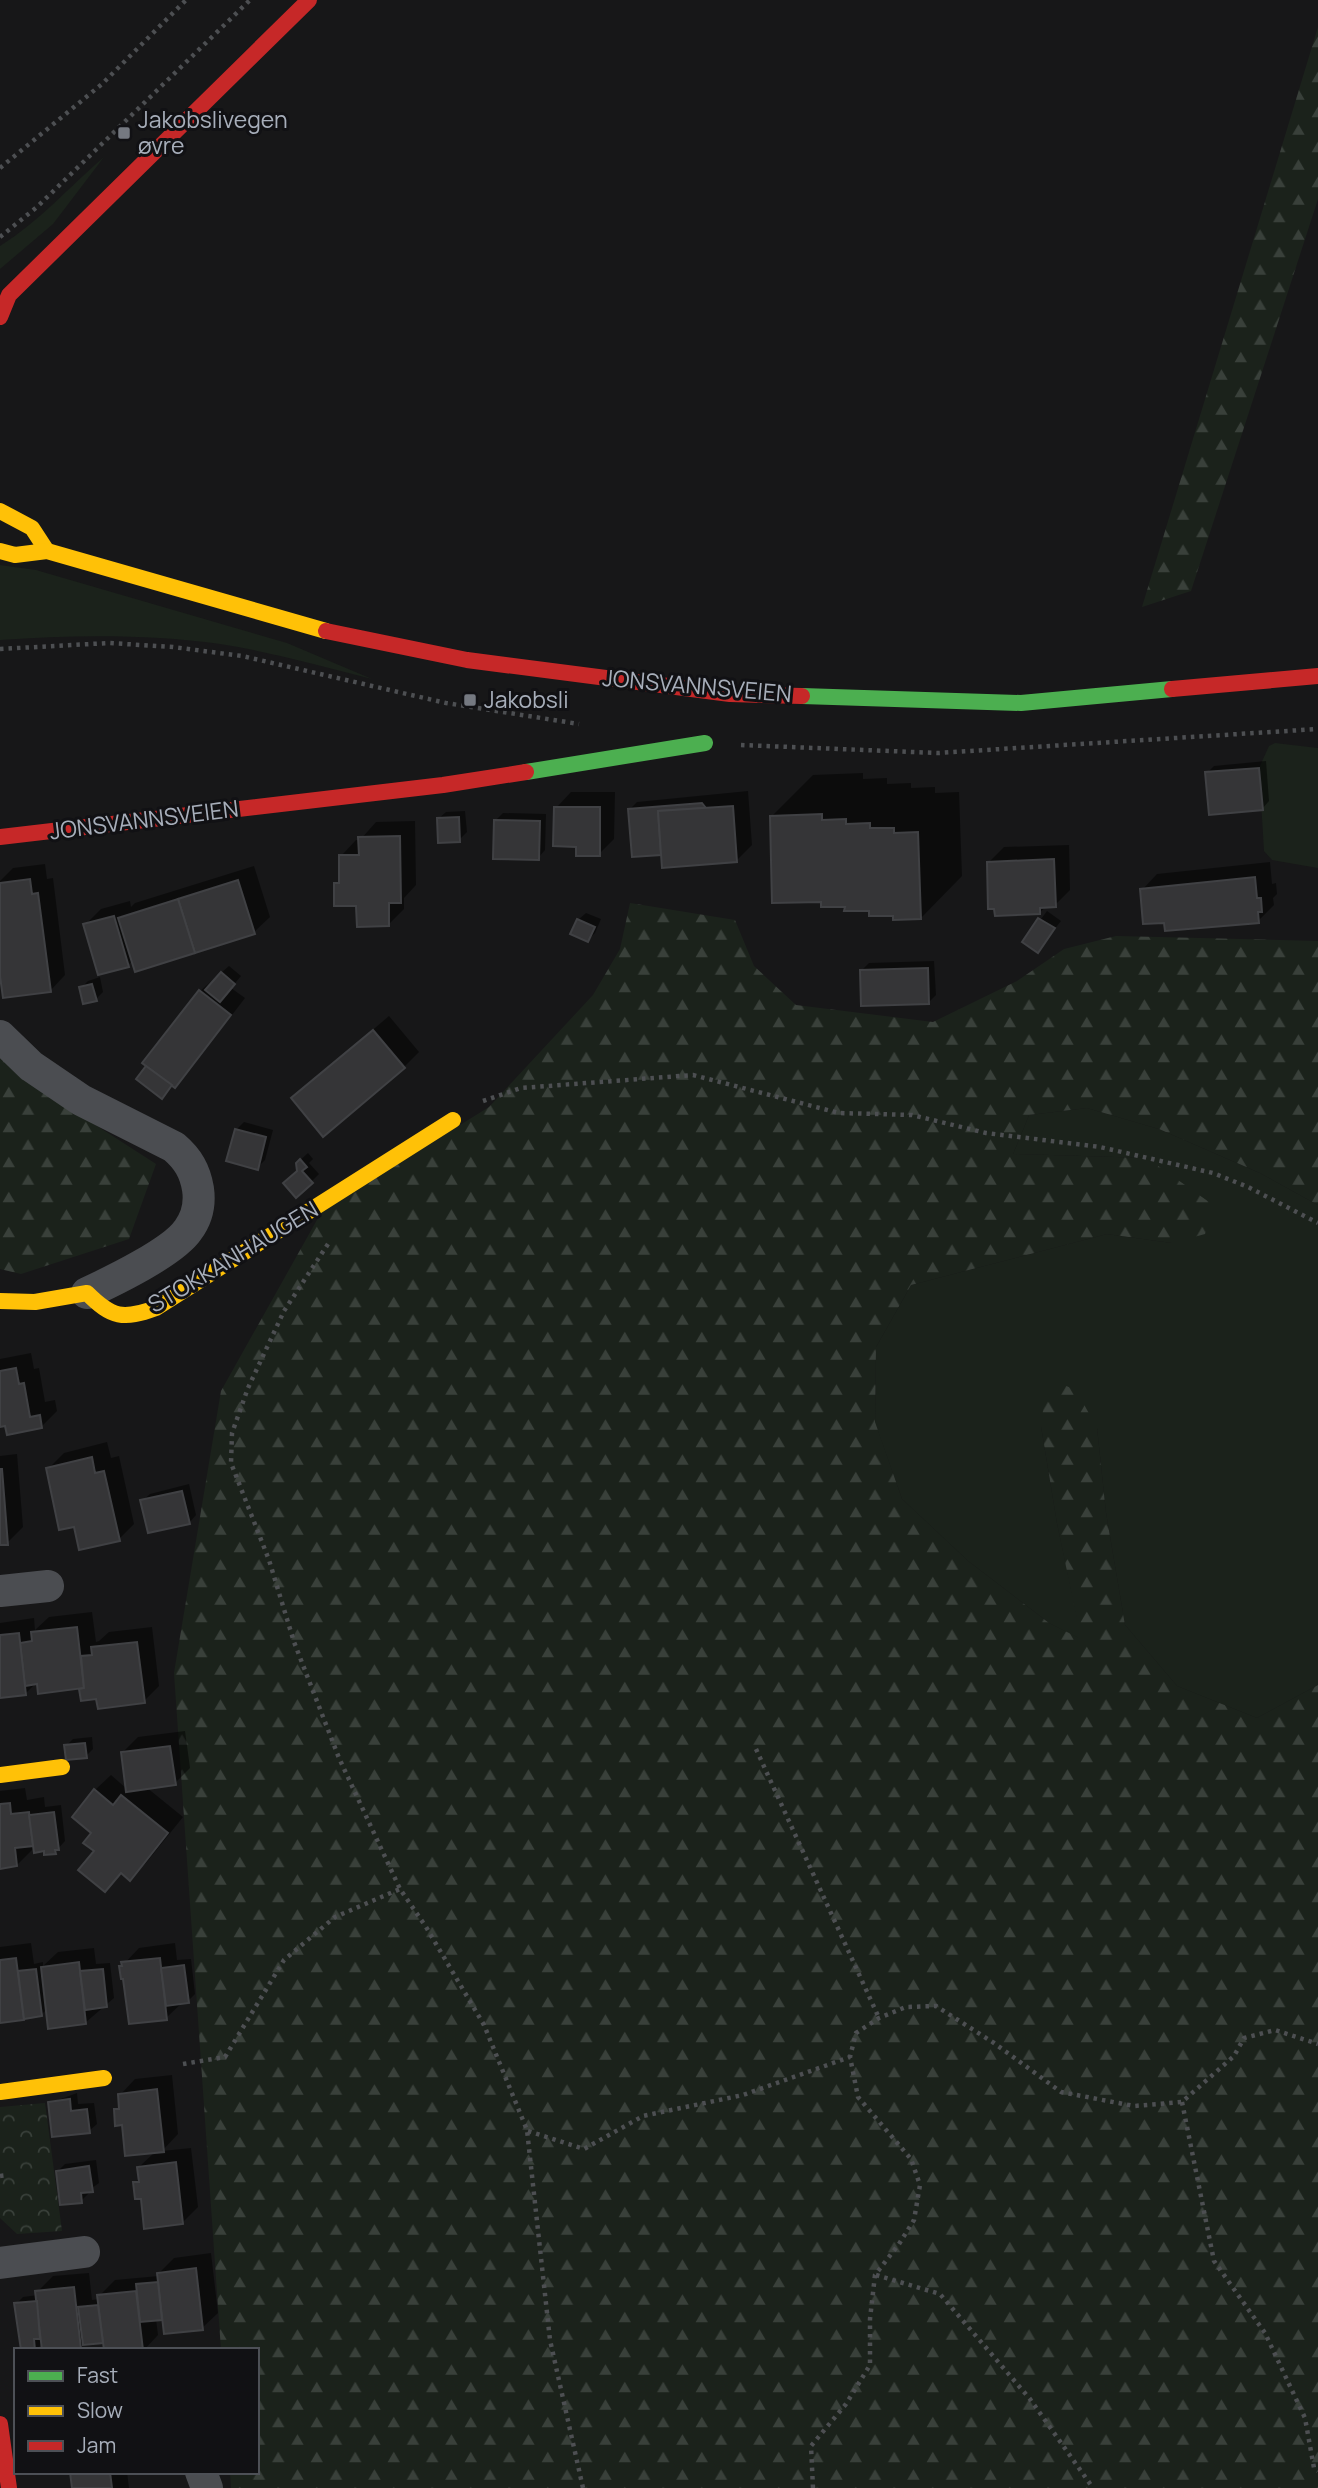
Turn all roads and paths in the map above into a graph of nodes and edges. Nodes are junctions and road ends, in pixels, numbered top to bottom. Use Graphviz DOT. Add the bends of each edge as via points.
graph roads {
  1 [pos="186,0"];
  2 [pos="250,0"];
  3 [pos="309,0"];
  4 [pos="0,168"];
  5 [pos="0,237"];
  6 [pos="4,296"];
  7 [pos="0,317"];
  8 [pos="0,511"];
  9 [pos="0,551"];
  10 [pos="47,551"];
  11 [pos="0,649"];
  12 [pos="1318,676"];
  13 [pos="582,724"];
  14 [pos="1318,729"];
  15 [pos="705,743"];
  16 [pos="0,837"];
  17 [pos="0,1036"];
  18 [pos="453,1120"];
  19 [pos="1318,1223"];
  20 [pos="334,1235"];
  21 [pos="87,1293"];
  22 [pos="0,1301"];
  23 [pos="48,1586"];
  24 [pos="0,1591"];
  25 [pos="756,1749"];
  26 [pos="62,1767"];
  27 [pos="0,1775"];
  28 [pos="400,1889"];
  29 [pos="879,2018"];
  30 [pos="1318,2044"];
  31 [pos="850,2057"];
  32 [pos="183,2064"];
  33 [pos="103,2078"];
  34 [pos="0,2092"];
  35 [pos="1182,2102"];
  36 [pos="527,2130"];
  37 [pos="8,2175"];
  38 [pos="0,2176"];
  39 [pos="84,2252"];
  40 [pos="0,2263"];
  41 [pos="875,2275"];
  42 [pos="0,2422"];
  43 [pos="1318,2470"];
  44 [pos="9,2488"];
  45 [pos="583,2488"];
  46 [pos="813,2488"];
  47 [pos="1093,2488"];
  1 -- 4 [label="path" via="102,83"];
  2 -- 5 [label="path" via="37,207"];
  3 -- 6 [label="street"];
  6 -- 7 [label="street"];
  8 -- 10 [label="street" via="32,528"];
  9 -- 10 [label="street, JONSVANNSVEIEN" via="15,555"];
  10 -- 12 [label="street, JONSVANNSVEIEN" via="322,631 467,660 730,694 1021,703"];
  11 -- 13 [label="path" via="109,643 242,656 446,703"];
  14 -- 15 [label="path" via="938,753"];
  15 -- 16 [label="street, JONSVANNSVEIEN" via="443,785"];
  17 -- 21 [label="street" via="31,1066 80,1100 174,1147 196,1175 197,1214 187,1232 145,1263"];
  18 -- 19 [label="path" via="489,1098 521,1088 693,1075 839,1113 912,1115 986,1133 1100,1147 1200,1170 1248,1187"];
  18 -- 21 [label="street, STOKKANHAUGEN" via="156,1308 119,1317 104,1311"];
  20 -- 28 [label="path" via="284,1311 247,1388 232,1433 231,1463 339,1758"];
  21 -- 22 [label="street" via="35,1303"];
  23 -- 24 [label="street"];
  25 -- 29 [label="path"];
  26 -- 27 [label="street"];
  28 -- 32 [label="path" via="335,1917 284,1959 225,2057"];
  28 -- 36 [label="path" via="484,2025"];
  29 -- 31 [label="path" via="856,2033"];
  29 -- 35 [label="path" via="906,2007 936,2006 1061,2092 1134,2106"];
  30 -- 35 [label="path" via="1275,2030 1244,2038 1234,2056"];
  31 -- 36 [label="path" via="743,2095 643,2116 584,2149"];
  31 -- 41 [label="path" via="858,2097 911,2159 920,2185 914,2220"];
  33 -- 34 [label="street"];
  35 -- 43 [label="path" via="1214,2261 1265,2333 1305,2418"];
  36 -- 45 [label="path" via="550,2340"];
  37 -- 38 [label="path"];
  39 -- 40 [label="street"];
  41 -- 46 [label="path" via="870,2365 846,2404 811,2446"];
  41 -- 47 [label="path" via="940,2294 1030,2399"];
  42 -- 44 [label="street"];
}
